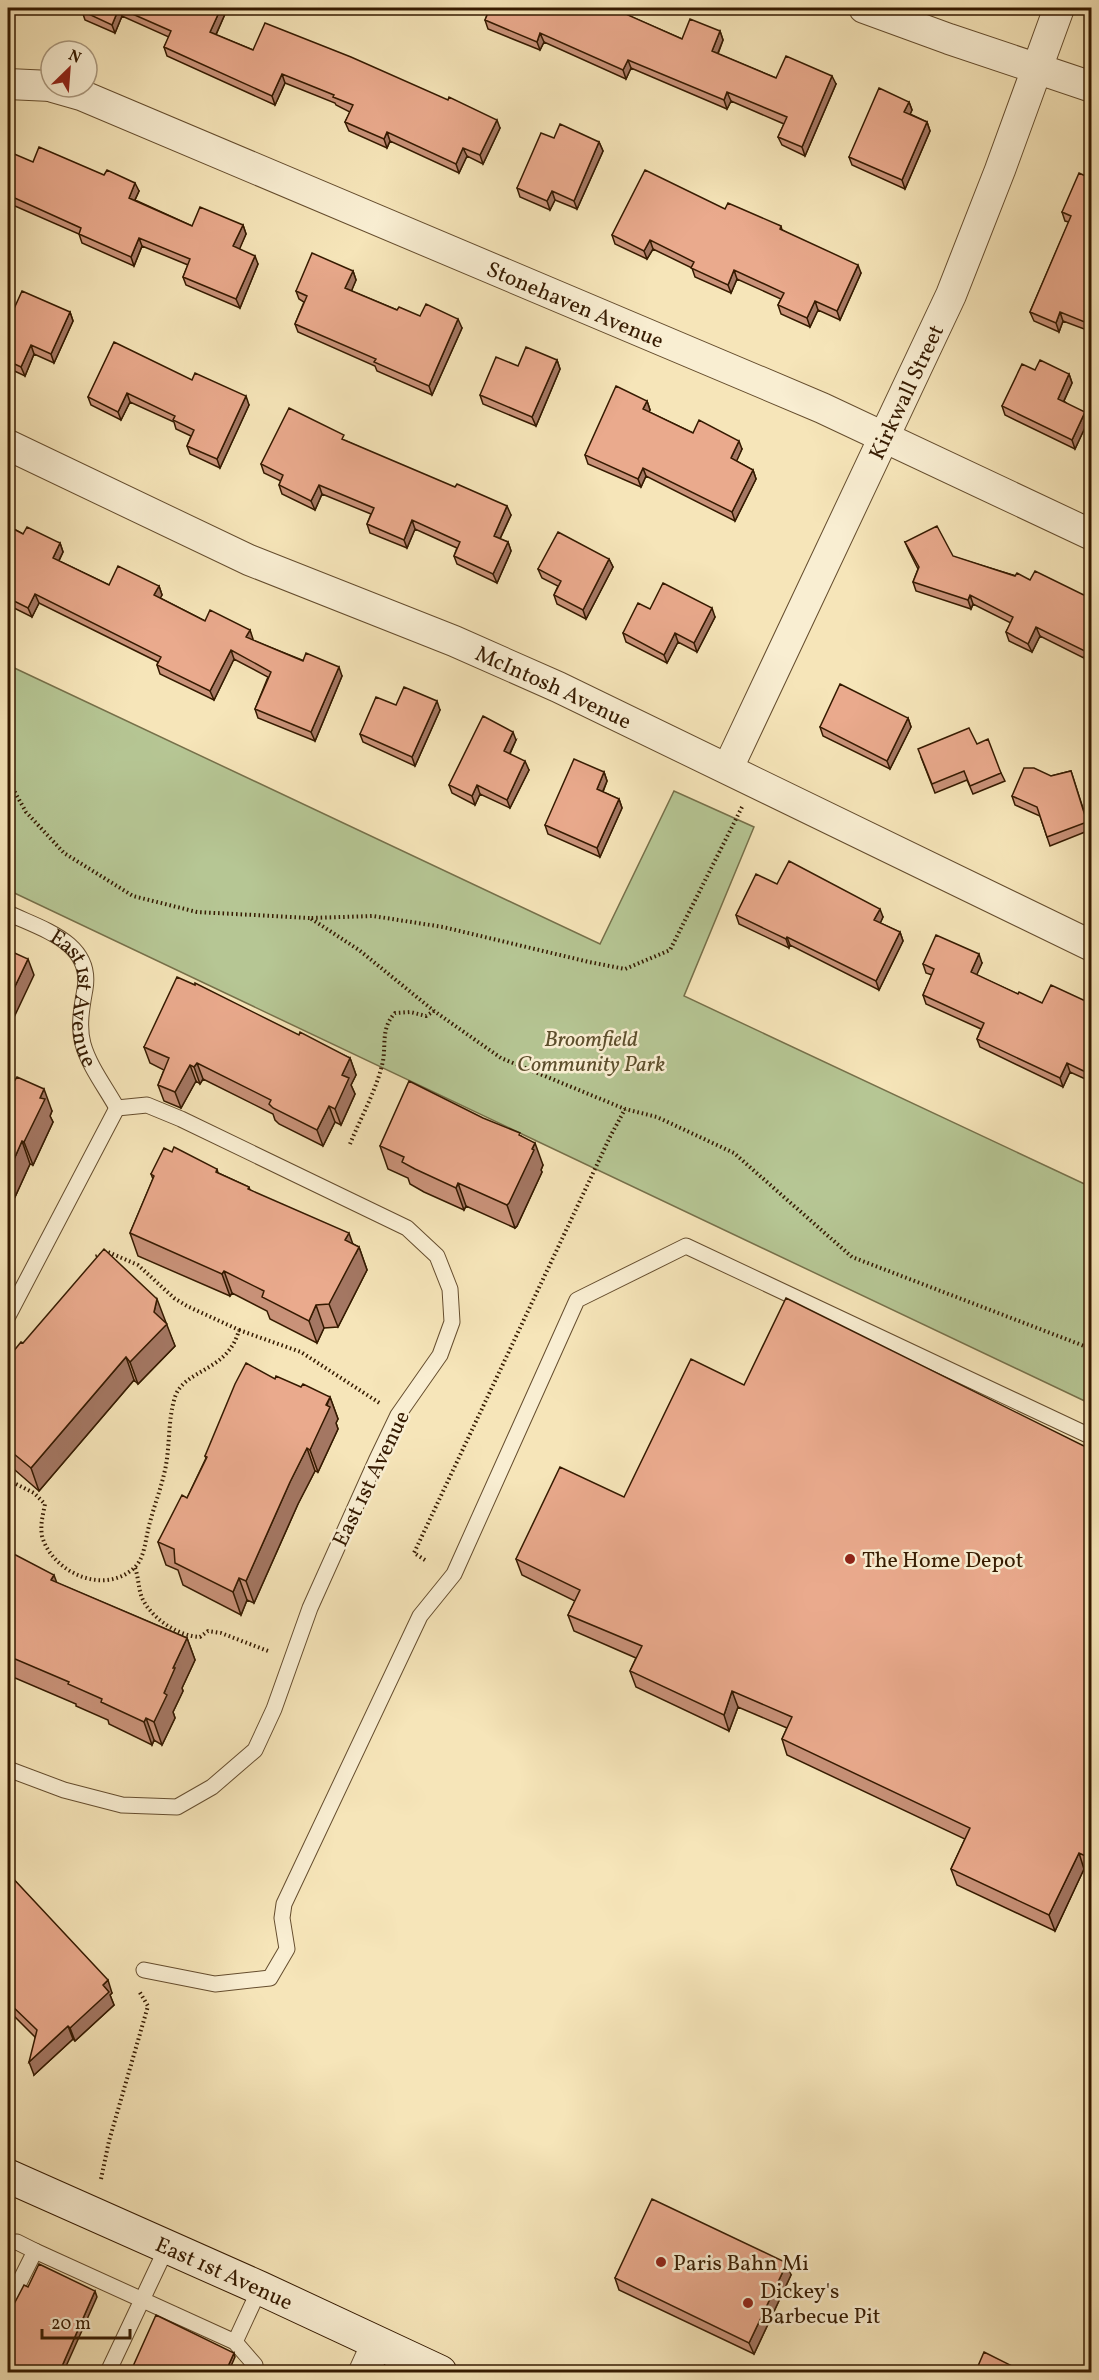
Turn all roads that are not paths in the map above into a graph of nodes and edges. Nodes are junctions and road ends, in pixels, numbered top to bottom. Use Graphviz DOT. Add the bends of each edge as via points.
graph roads {
  1 [pos="864,8"];
  2 [pos="1059,8"];
  3 [pos="1038,69"];
  4 [pos="8,84"];
  5 [pos="39,86"];
  6 [pos="1092,87"];
  7 [pos="89,99"];
  8 [pos="885,437"];
  9 [pos="8,446"];
  10 [pos="1092,535"];
  11 [pos="728,768"];
  12 [pos="8,913"];
  13 [pos="1092,946"];
  14 [pos="117,1108"];
  15 [pos="8,1316"];
  16 [pos="1092,1437"];
  17 [pos="8,1769"];
  18 [pos="144,1970"];
  19 [pos="8,2176"];
  20 [pos="8,2243"];
  21 [pos="167,2247"];
  22 [pos="35,2251"];
  23 [pos="260,2288"];
  24 [pos="140,2300"];
  25 [pos="8,2305"];
  26 [pos="235,2342"];
  27 [pos="377,2343"];
  28 [pos="108,2373"];
  29 [pos="252,2373"];
  30 [pos="364,2373"];
  31 [pos="440,2373"];
  1 -- 3 [label="street"];
  2 -- 3 [label="street, Kirkwall Street"];
  3 -- 6 [label="street"];
  3 -- 8 [label="street, Kirkwall Street" via="951,295"];
  4 -- 5 [label="street, Stonehaven Avenue"];
  7 -- 8 [label="street, Stonehaven Avenue"];
  8 -- 10 [label="street, Stonehaven Avenue"];
  8 -- 11 [label="street, Kirkwall Street"];
  9 -- 11 [label="street, McIntosh Avenue" via="249,560 454,641"];
  11 -- 13 [label="street, McIntosh Avenue"];
  12 -- 14 [label="lane, East 1st Avenue" via="68,941 82,961 86,982 80,1015 82,1043"];
  14 -- 15 [label="lane"];
  14 -- 17 [label="lane, East 1st Avenue" via="147,1105 181,1119 407,1228 437,1256 450,1289 452,1322 440,1355 398,1415 310,1608 274,1709 251,1753 212,1787 177,1807 122,1806"];
  16 -- 18 [label="lane" via="686,1246 577,1300 454,1574 420,1616 284,1904 287,1949 270,1978 215,1984"];
  19 -- 21 [label="street, East 1st Avenue"];
  20 -- 22 [label="lane" via="17,2242"];
  21 -- 23 [label="street, East 1st Avenue"];
  21 -- 24 [label="lane"];
  22 -- 24 [label="lane"];
  22 -- 25 [label="lane"];
  23 -- 26 [label="lane"];
  23 -- 27 [label="street, East 1st Avenue"];
  24 -- 26 [label="lane"];
  24 -- 28 [label="lane"];
  26 -- 29 [label="lane" via="255,2365"];
  27 -- 30 [label="street"];
  27 -- 31 [label="street, East 1st Avenue"];
}
